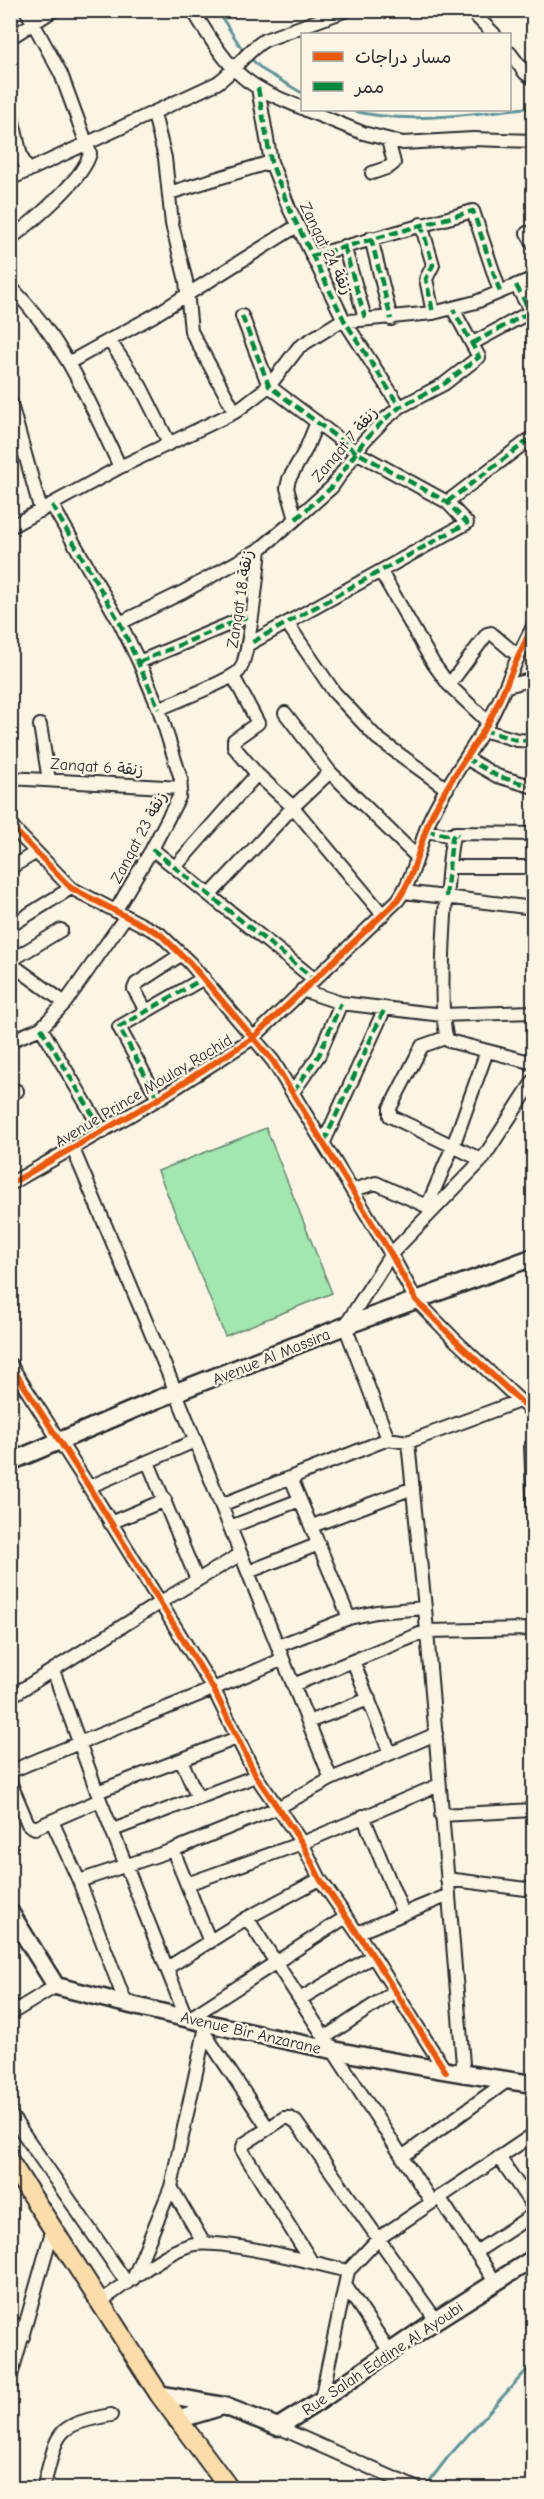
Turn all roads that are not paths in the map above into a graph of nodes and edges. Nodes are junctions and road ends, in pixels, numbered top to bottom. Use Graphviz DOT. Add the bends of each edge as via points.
graph roads {
  1 [pos="26,10"];
  2 [pos="54,10"];
  3 [pos="193,10"];
  4 [pos="347,10"];
  5 [pos="470,10"];
  6 [pos="33,23"];
  7 [pos="493,33"];
  8 [pos="10,38"];
  9 [pos="511,54"];
  10 [pos="237,66"];
  11 [pos="534,79"];
  12 [pos="258,88"];
  13 [pos="10,108"];
  14 [pos="301,108"];
  15 [pos="308,111"];
  16 [pos="154,114"];
  17 [pos="388,140"];
  18 [pos="534,141"];
  19 [pos="86,144"];
  20 [pos="271,162"];
  21 [pos="28,171"];
  22 [pos="372,173"];
  23 [pos="10,179"];
  24 [pos="169,193"];
  25 [pos="421,224"];
  26 [pos="297,226"];
  27 [pos="527,233"];
  28 [pos="371,238"];
  29 [pos="10,239"];
  30 [pos="534,245"];
  31 [pos="344,246"];
  32 [pos="312,256"];
  33 [pos="534,278"];
  34 [pos="516,285"];
  35 [pos="500,292"];
  36 [pos="13,293"];
  37 [pos="188,294"];
  38 [pos="453,309"];
  39 [pos="433,313"];
  40 [pos="532,314"];
  41 [pos="242,316"];
  42 [pos="364,318"];
  43 [pos="391,319"];
  44 [pos="344,320"];
  45 [pos="109,340"];
  46 [pos="473,343"];
  47 [pos="70,362"];
  48 [pos="269,386"];
  49 [pos="10,401"];
  50 [pos="400,407"];
  51 [pos="235,412"];
  52 [pos="317,422"];
  53 [pos="15,432"];
  54 [pos="532,438"];
  55 [pos="169,443"];
  56 [pos="356,452"];
  57 [pos="120,467"];
  58 [pos="447,502"];
  59 [pos="47,508"];
  60 [pos="296,519"];
  61 [pos="10,527"];
  62 [pos="260,549"];
  63 [pos="381,572"];
  64 [pos="251,615"];
  65 [pos="120,623"];
  66 [pos="287,623"];
  67 [pos="534,625"];
  68 [pos="249,645"];
  69 [pos="517,655"];
  70 [pos="140,662"];
  71 [pos="233,676"];
  72 [pos="534,679"];
  73 [pos="449,685"];
  74 [pos="507,686"];
  75 [pos="159,709"];
  76 [pos="285,713"];
  77 [pos="40,725"];
  78 [pos="486,726"];
  79 [pos="534,741"];
  80 [pos="466,758"];
  81 [pos="330,772"];
  82 [pos="257,774"];
  83 [pos="10,778"];
  84 [pos="49,780"];
  85 [pos="534,787"];
  86 [pos="181,788"];
  87 [pos="447,789"];
  88 [pos="293,807"];
  89 [pos="10,825"];
  90 [pos="426,831"];
  91 [pos="534,834"];
  92 [pos="455,835"];
  93 [pos="152,849"];
  94 [pos="35,853"];
  95 [pos="417,857"];
  96 [pos="175,867"];
  97 [pos="449,867"];
  98 [pos="534,867"];
  99 [pos="10,868"];
  100 [pos="71,888"];
  101 [pos="404,892"];
  102 [pos="210,895"];
  103 [pos="446,897"];
  104 [pos="534,908"];
  105 [pos="121,913"];
  106 [pos="383,915"];
  107 [pos="10,926"];
  108 [pos="61,930"];
  109 [pos="182,954"];
  110 [pos="10,962"];
  111 [pos="204,978"];
  112 [pos="314,979"];
  113 [pos="302,990"];
  114 [pos="65,1003"];
  115 [pos="341,1003"];
  116 [pos="385,1008"];
  117 [pos="146,1011"];
  118 [pos="534,1012"];
  119 [pos="442,1015"];
  120 [pos="41,1028"];
  121 [pos="253,1038"];
  122 [pos="446,1038"];
  123 [pos="10,1041"];
  124 [pos="487,1051"];
  125 [pos="534,1063"];
  126 [pos="534,1080"];
  127 [pos="293,1092"];
  128 [pos="158,1099"];
  129 [pos="103,1132"];
  130 [pos="324,1142"];
  131 [pos="453,1146"];
  132 [pos="73,1149"];
  133 [pos="482,1160"];
  134 [pos="10,1184"];
  135 [pos="353,1190"];
  136 [pos="391,1254"];
  137 [pos="534,1257"];
  138 [pos="416,1300"];
  139 [pos="345,1326"];
  140 [pos="10,1364"];
  141 [pos="176,1393"];
  142 [pos="519,1401"];
  143 [pos="534,1414"];
  144 [pos="388,1439"];
  145 [pos="195,1441"];
  146 [pos="60,1442"];
  147 [pos="408,1442"];
  148 [pos="531,1446"];
  149 [pos="10,1462"];
  150 [pos="148,1462"];
  151 [pos="291,1478"];
  152 [pos="89,1487"];
  153 [pos="413,1488"];
  154 [pos="165,1500"];
  155 [pos="300,1500"];
  156 [pos="221,1504"];
  157 [pos="534,1517"];
  158 [pos="110,1523"];
  159 [pos="312,1526"];
  160 [pos="230,1527"];
  161 [pos="320,1544"];
  162 [pos="241,1554"];
  163 [pos="248,1572"];
  164 [pos="196,1581"];
  165 [pos="159,1603"];
  166 [pos="425,1608"];
  167 [pos="349,1618"];
  168 [pos="534,1629"];
  169 [pos="427,1631"];
  170 [pos="278,1646"];
  171 [pos="283,1659"];
  172 [pos="353,1661"];
  173 [pos="53,1670"];
  174 [pos="293,1685"];
  175 [pos="214,1690"];
  176 [pos="10,1697"];
  177 [pos="369,1700"];
  178 [pos="308,1722"];
  179 [pos="436,1734"];
  180 [pos="237,1738"];
  181 [pos="79,1743"];
  182 [pos="390,1754"];
  183 [pos="181,1760"];
  184 [pos="10,1774"];
  185 [pos="256,1776"];
  186 [pos="331,1779"];
  187 [pos="10,1782"];
  188 [pos="439,1785"];
  189 [pos="99,1796"];
  190 [pos="198,1798"];
  191 [pos="277,1808"];
  192 [pos="534,1810"];
  193 [pos="441,1815"];
  194 [pos="363,1816"];
  195 [pos="52,1821"];
  196 [pos="113,1830"];
  197 [pos="302,1843"];
  198 [pos="173,1850"];
  199 [pos="126,1866"];
  200 [pos="320,1879"];
  201 [pos="447,1879"];
  202 [pos="79,1881"];
  203 [pos="187,1884"];
  204 [pos="534,1890"];
  205 [pos="449,1895"];
  206 [pos="10,1912"];
  207 [pos="403,1913"];
  208 [pos="346,1917"];
  209 [pos="247,1918"];
  210 [pos="357,1933"];
  211 [pos="210,1942"];
  212 [pos="373,1956"];
  213 [pos="276,1964"];
  214 [pos="167,1968"];
  215 [pos="56,1986"];
  216 [pos="395,1991"];
  217 [pos="300,1999"];
  218 [pos="126,2004"];
  219 [pos="10,2014"];
  220 [pos="188,2017"];
  221 [pos="206,2028"];
  222 [pos="328,2044"];
  223 [pos="446,2072"];
  224 [pos="464,2076"];
  225 [pos="507,2081"];
  226 [pos="534,2084"];
  227 [pos="10,2114"];
  228 [pos="268,2128"];
  229 [pos="534,2133"];
  230 [pos="402,2157"];
  231 [pos="499,2157"];
  232 [pos="10,2162"];
  233 [pos="171,2187"];
  234 [pos="435,2199"];
  235 [pos="534,2208"];
  236 [pos="534,2214"];
  237 [pos="52,2228"];
  238 [pos="379,2238"];
  239 [pos="203,2242"];
  240 [pos="476,2252"];
  241 [pos="534,2258"];
  242 [pos="311,2261"];
  243 [pos="348,2271"];
  244 [pos="130,2281"];
  245 [pos="496,2283"];
  246 [pos="345,2285"];
  247 [pos="101,2301"];
  248 [pos="10,2319"];
  249 [pos="436,2320"];
  250 [pos="22,2337"];
  251 [pos="390,2352"];
  252 [pos="12,2371"];
  253 [pos="159,2394"];
  254 [pos="321,2400"];
  255 [pos="224,2406"];
  256 [pos="111,2415"];
  257 [pos="177,2420"];
  258 [pos="278,2427"];
  259 [pos="43,2488"];
  260 [pos="229,2488"];
  261 [pos="416,2488"];
  1 -- 6 [label="street"];
  2 -- 6 [label="street"];
  3 -- 10 [label="street"];
  4 -- 10 [label="street" via="265,40"];
  5 -- 7 [label="street"];
  6 -- 8 [label="street"];
  6 -- 19 [label="street" via="61,74"];
  9 -- 11 [label="street"];
  10 -- 12 [label="street"];
  10 -- 16 [label="street" via="217,83"];
  12 -- 14 [label="street"];
  12 -- 20 [label="street, Zanqat 24 زنقة"];
  13 -- 21 [label="street"];
  15 -- 17 [label="street"];
  16 -- 19 [label="street"];
  16 -- 24 [label="street"];
  17 -- 18 [label="street"];
  17 -- 22 [label="street" via="394,163"];
  19 -- 21 [label="street"];
  19 -- 29 [label="street" via="89,156 78,173 47,208"];
  20 -- 24 [label="street"];
  20 -- 26 [label="street, Zanqat 24 زنقة"];
  21 -- 23 [label="street"];
  24 -- 37 [label="street"];
  25 -- 28 [label="street"];
  25 -- 35 [label="street" via="473,211"];
  25 -- 39 [label="street" via="433,265 426,279"];
  26 -- 32 [label="street, Zanqat 24 زنقة"];
  26 -- 37 [label="street"];
  27 -- 30 [label="street"];
  28 -- 31 [label="street"];
  28 -- 43 [label="street"];
  31 -- 32 [label="street"];
  31 -- 42 [label="street"];
  32 -- 44 [label="street, Zanqat 24 زنقة"];
  33 -- 34 [label="street"];
  34 -- 35 [label="street"];
  34 -- 40 [label="street"];
  35 -- 38 [label="street"];
  36 -- 47 [label="street" via="52,333"];
  37 -- 45 [label="street"];
  37 -- 51 [label="street" via="191,331"];
  38 -- 39 [label="street"];
  38 -- 46 [label="street"];
  39 -- 43 [label="street"];
  40 -- 46 [label="street"];
  41 -- 48 [label="street"];
  42 -- 43 [label="street"];
  42 -- 44 [label="street"];
  44 -- 48 [label="street" via="299,347"];
  44 -- 50 [label="street, Zanqat 24 زنقة"];
  45 -- 47 [label="street"];
  45 -- 55 [label="street" via="141,387"];
  46 -- 50 [label="street, Zanqat 7 زنقة" via="479,356 444,384"];
  47 -- 57 [label="street"];
  48 -- 51 [label="street"];
  48 -- 52 [label="street"];
  49 -- 53 [label="street, Zanqat 23 زنقة"];
  50 -- 56 [label="street, Zanqat 7 زنقة" via="373,430"];
  51 -- 55 [label="street"];
  52 -- 56 [label="street"];
  52 -- 60 [label="street" via="287,488"];
  53 -- 59 [label="street, Zanqat 23 زنقة"];
  54 -- 58 [label="street"];
  55 -- 57 [label="street"];
  56 -- 58 [label="street"];
  56 -- 60 [label="street, Zanqat 7 زنقة" via="332,487"];
  57 -- 59 [label="street"];
  58 -- 63 [label="street" via="467,523"];
  59 -- 61 [label="street"];
  59 -- 65 [label="street, Zanqat 23 زنقة"];
  60 -- 62 [label="street, Zanqat 18 زنقة"];
  62 -- 64 [label="street, Zanqat 18 زنقة"];
  62 -- 65 [label="street"];
  63 -- 66 [label="street"];
  63 -- 73 [label="street"];
  64 -- 68 [label="street, Zanqat 18 زنقة"];
  64 -- 70 [label="street"];
  65 -- 70 [label="street, Zanqat 23 زنقة"];
  66 -- 68 [label="street"];
  66 -- 87 [label="street" via="334,692 377,738"];
  67 -- 69 [label="street, Avenue Prince Moulay Rachid"];
  68 -- 71 [label="street, Zanqat 18 زنقة" via="244,665"];
  69 -- 73 [label="street" via="491,633 487,634"];
  69 -- 74 [label="street, Avenue Prince Moulay Rachid"];
  70 -- 75 [label="street, Zanqat 23 زنقة"];
  71 -- 75 [label="street"];
  71 -- 82 [label="street" via="258,723 234,740 234,747"];
  72 -- 74 [label="street"];
  73 -- 78 [label="street"];
  74 -- 78 [label="street, Avenue Prince Moulay Rachid"];
  75 -- 86 [label="street, Zanqat 23 زنقة" via="179,768"];
  76 -- 81 [label="street"];
  77 -- 84 [label="street"];
  78 -- 79 [label="street" via="517,740"];
  78 -- 80 [label="street, Avenue Prince Moulay Rachid"];
  80 -- 85 [label="street" via="497,776"];
  80 -- 87 [label="street, Avenue Prince Moulay Rachid"];
  81 -- 88 [label="street"];
  81 -- 95 [label="street"];
  82 -- 88 [label="street"];
  82 -- 96 [label="street"];
  83 -- 84 [label="street, Zanqat 6 زنقة"];
  84 -- 86 [label="street, Zanqat 6 زنقة"];
  86 -- 93 [label="street, Zanqat 23 زنقة"];
  87 -- 90 [label="street, Avenue Prince Moulay Rachid"];
  88 -- 102 [label="street"];
  88 -- 106 [label="street"];
  89 -- 94 [label="street"];
  90 -- 92 [label="street"];
  90 -- 95 [label="street, Avenue Prince Moulay Rachid"];
  91 -- 92 [label="street"];
  92 -- 97 [label="street"];
  93 -- 96 [label="street"];
  93 -- 105 [label="street, Zanqat 23 زنقة"];
  94 -- 99 [label="street"];
  94 -- 100 [label="street"];
  95 -- 101 [label="street, Avenue Prince Moulay Rachid"];
  96 -- 102 [label="street"];
  97 -- 98 [label="street"];
  97 -- 103 [label="street"];
  100 -- 105 [label="street"];
  100 -- 107 [label="street"];
  101 -- 103 [label="street"];
  101 -- 106 [label="street, Avenue Prince Moulay Rachid"];
  102 -- 112 [label="street"];
  103 -- 104 [label="street"];
  103 -- 119 [label="street"];
  105 -- 109 [label="street" via="160,934"];
  105 -- 114 [label="street, Zanqat 23 زنقة"];
  106 -- 112 [label="street, Avenue Prince Moulay Rachid"];
  108 -- 110 [label="street"];
  109 -- 111 [label="street"];
  109 -- 117 [label="street" via="136,984 134,990"];
  110 -- 114 [label="street"];
  111 -- 117 [label="street"];
  111 -- 121 [label="street"];
  112 -- 113 [label="street, Avenue Prince Moulay Rachid"];
  113 -- 115 [label="street"];
  113 -- 121 [label="street, Avenue Prince Moulay Rachid"];
  114 -- 120 [label="street, Zanqat 23 زنقة"];
  115 -- 116 [label="street"];
  115 -- 127 [label="street" via="319,1055"];
  116 -- 119 [label="street"];
  116 -- 130 [label="street"];
  117 -- 128 [label="street" via="119,1027"];
  118 -- 119 [label="street"];
  119 -- 122 [label="street"];
  120 -- 123 [label="street"];
  120 -- 129 [label="street"];
  121 -- 127 [label="street"];
  121 -- 128 [label="street, Avenue Prince Moulay Rachid"];
  122 -- 124 [label="street"];
  122 -- 131 [label="street" via="422,1046 390,1108 390,1116"];
  124 -- 125 [label="street"];
  124 -- 131 [label="street"];
  126 -- 133 [label="street"];
  127 -- 130 [label="street"];
  128 -- 129 [label="street, Avenue Prince Moulay Rachid"];
  129 -- 132 [label="street, Avenue Prince Moulay Rachid"];
  130 -- 135 [label="street"];
  131 -- 133 [label="street"];
  131 -- 135 [label="street" via="430,1200 424,1205 376,1183"];
  132 -- 134 [label="street, Avenue Prince Moulay Rachid"];
  132 -- 141 [label="street"];
  133 -- 136 [label="street"];
  135 -- 136 [label="street"];
  136 -- 138 [label="street"];
  136 -- 139 [label="street"];
  137 -- 138 [label="street, Avenue Al Massira"];
  138 -- 139 [label="street, Avenue Al Massira"];
  138 -- 142 [label="street"];
  139 -- 141 [label="street, Avenue Al Massira"];
  139 -- 144 [label="street"];
  140 -- 146 [label="street"];
  141 -- 145 [label="street"];
  141 -- 146 [label="street, Avenue Al Massira"];
  142 -- 143 [label="street"];
  142 -- 147 [label="street"];
  144 -- 147 [label="street"];
  144 -- 151 [label="street"];
  145 -- 150 [label="street"];
  145 -- 156 [label="street"];
  146 -- 149 [label="street, Avenue Al Massira"];
  146 -- 152 [label="street"];
  147 -- 153 [label="street"];
  148 -- 157 [label="street"];
  150 -- 152 [label="street"];
  150 -- 154 [label="street"];
  151 -- 155 [label="street"];
  151 -- 156 [label="street"];
  152 -- 158 [label="street"];
  153 -- 159 [label="street"];
  153 -- 166 [label="street"];
  154 -- 158 [label="street"];
  154 -- 164 [label="street"];
  155 -- 159 [label="street"];
  155 -- 160 [label="street"];
  156 -- 160 [label="street"];
  158 -- 165 [label="street"];
  159 -- 161 [label="street"];
  160 -- 162 [label="street"];
  161 -- 163 [label="street"];
  161 -- 167 [label="street"];
  162 -- 163 [label="street"];
  162 -- 164 [label="street"];
  163 -- 170 [label="street"];
  164 -- 165 [label="street"];
  165 -- 173 [label="street"];
  165 -- 175 [label="street"];
  166 -- 167 [label="street"];
  166 -- 169 [label="street"];
  167 -- 170 [label="street"];
  168 -- 169 [label="street"];
  169 -- 172 [label="street"];
  169 -- 179 [label="street"];
  170 -- 171 [label="street"];
  171 -- 174 [label="street"];
  171 -- 175 [label="street"];
  172 -- 174 [label="street"];
  172 -- 177 [label="street"];
  173 -- 176 [label="street"];
  173 -- 181 [label="street"];
  174 -- 178 [label="street"];
  175 -- 180 [label="street"];
  175 -- 181 [label="street"];
  177 -- 178 [label="street"];
  177 -- 182 [label="street"];
  178 -- 186 [label="street"];
  179 -- 182 [label="street"];
  179 -- 188 [label="street"];
  180 -- 183 [label="street"];
  180 -- 185 [label="street"];
  181 -- 184 [label="street"];
  181 -- 189 [label="street"];
  182 -- 186 [label="street"];
  183 -- 189 [label="street"];
  183 -- 190 [label="street"];
  185 -- 190 [label="street"];
  185 -- 191 [label="street"];
  186 -- 191 [label="street"];
  187 -- 195 [label="street" via="31,1827"];
  188 -- 193 [label="street"];
  188 -- 194 [label="street"];
  189 -- 195 [label="street"];
  189 -- 196 [label="street"];
  190 -- 196 [label="street"];
  191 -- 197 [label="street"];
  191 -- 198 [label="street"];
  192 -- 193 [label="street"];
  193 -- 201 [label="street"];
  194 -- 197 [label="street"];
  194 -- 207 [label="street"];
  195 -- 202 [label="street"];
  196 -- 199 [label="street"];
  197 -- 200 [label="street"];
  197 -- 203 [label="street"];
  198 -- 199 [label="street"];
  198 -- 203 [label="street"];
  199 -- 202 [label="street"];
  199 -- 214 [label="street"];
  200 -- 208 [label="street"];
  200 -- 209 [label="street"];
  201 -- 204 [label="street"];
  201 -- 205 [label="street"];
  202 -- 218 [label="street"];
  203 -- 211 [label="street"];
  205 -- 207 [label="street"];
  205 -- 224 [label="street"];
  206 -- 215 [label="street"];
  207 -- 210 [label="street"];
  208 -- 210 [label="street"];
  208 -- 213 [label="street"];
  209 -- 211 [label="street"];
  209 -- 213 [label="street"];
  210 -- 212 [label="street"];
  211 -- 214 [label="street"];
  212 -- 216 [label="street"];
  212 -- 217 [label="street"];
  213 -- 217 [label="street"];
  213 -- 220 [label="street"];
  214 -- 220 [label="street"];
  215 -- 218 [label="street, Avenue Bir Anzarane"];
  215 -- 219 [label="street"];
  216 -- 222 [label="street"];
  216 -- 223 [label="street"];
  217 -- 222 [label="street"];
  218 -- 220 [label="street, Avenue Bir Anzarane"];
  220 -- 221 [label="street, Avenue Bir Anzarane"];
  221 -- 222 [label="street, Avenue Bir Anzarane"];
  221 -- 228 [label="street"];
  221 -- 233 [label="street"];
  222 -- 223 [label="street, Avenue Bir Anzarane"];
  222 -- 230 [label="street"];
  223 -- 224 [label="street, Avenue Bir Anzarane"];
  224 -- 225 [label="street, Avenue Bir Anzarane"];
  225 -- 226 [label="street, Avenue Bir Anzarane"];
  225 -- 230 [label="street"];
  227 -- 244 [label="street"];
  228 -- 238 [label="street" via="284,2118 296,2122"];
  228 -- 242 [label="street" via="244,2144 242,2150"];
  229 -- 231 [label="street"];
  230 -- 234 [label="street"];
  231 -- 234 [label="street"];
  231 -- 235 [label="street"];
  232 -- 237 [label="main road"];
  233 -- 239 [label="street"];
  233 -- 244 [label="street"];
  234 -- 238 [label="street"];
  234 -- 240 [label="street"];
  236 -- 240 [label="street"];
  237 -- 247 [label="main road"];
  237 -- 250 [label="street"];
  238 -- 243 [label="street"];
  238 -- 249 [label="street"];
  239 -- 242 [label="street"];
  239 -- 244 [label="street" via="178,2249"];
  240 -- 245 [label="street"];
  241 -- 245 [label="street, Rue Salah Eddine Al Ayoubi"];
  242 -- 243 [label="street"];
  243 -- 246 [label="street"];
  244 -- 247 [label="street"];
  245 -- 249 [label="street, Rue Salah Eddine Al Ayoubi"];
  246 -- 251 [label="street"];
  246 -- 254 [label="street"];
  247 -- 253 [label="main road"];
  248 -- 250 [label="street"];
  249 -- 251 [label="street, Rue Salah Eddine Al Ayoubi"];
  250 -- 252 [label="street"];
  251 -- 254 [label="street, Rue Salah Eddine Al Ayoubi"];
  253 -- 255 [label="street"];
  253 -- 257 [label="main road"];
  254 -- 258 [label="street, Rue Salah Eddine Al Ayoubi"];
  255 -- 257 [label="street"];
  255 -- 258 [label="street"];
  256 -- 259 [label="street" via="67,2426 58,2437"];
  257 -- 260 [label="main road"];
  258 -- 261 [label="street"];
}
